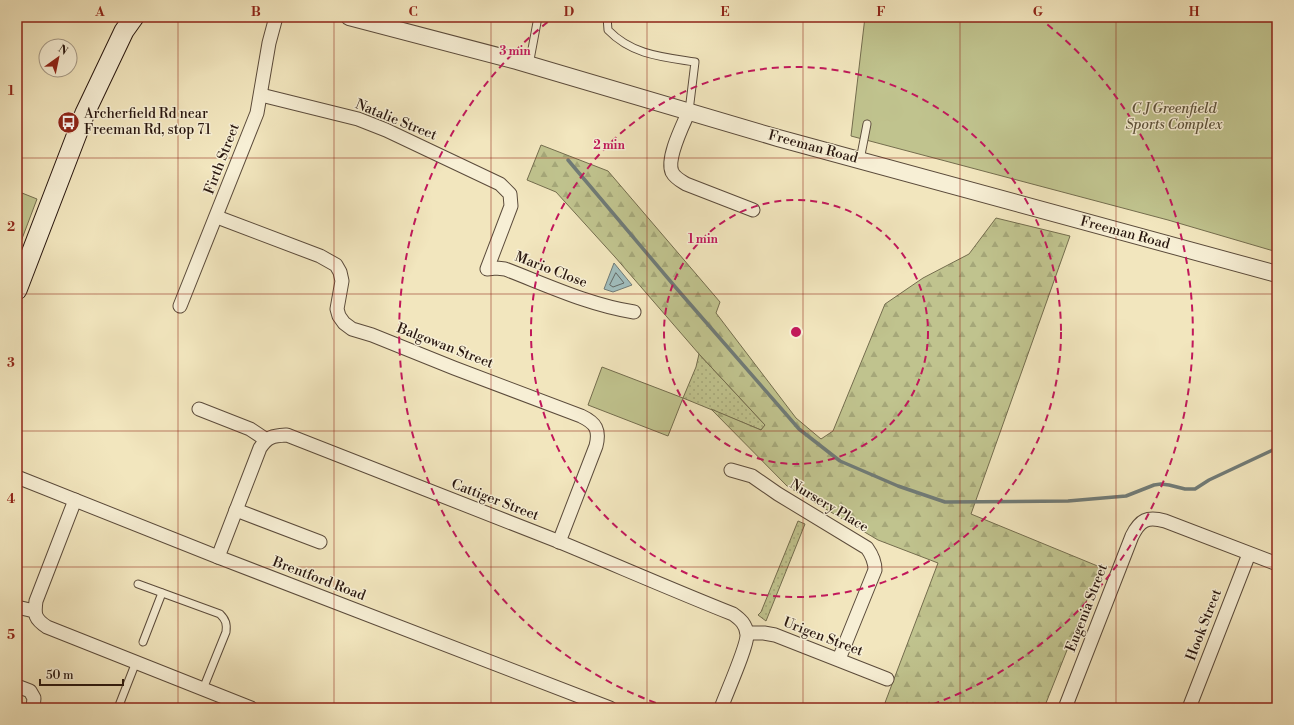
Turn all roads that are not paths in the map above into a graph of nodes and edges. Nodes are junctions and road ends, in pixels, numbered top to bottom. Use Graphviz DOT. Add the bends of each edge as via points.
graph roads {
  1 [pos="276,17"];
  2 [pos="349,17"];
  3 [pos="538,17"];
  4 [pos="607,17"];
  5 [pos="127,22"];
  6 [pos="529,65"];
  7 [pos="261,95"];
  8 [pos="689,112"];
  9 [pos="867,124"];
  10 [pos="860,160"];
  11 [pos="510,194"];
  12 [pos="752,210"];
  13 [pos="217,217"];
  14 [pos="1277,274"];
  15 [pos="17,290"];
  16 [pos="180,306"];
  17 [pos="634,312"];
  18 [pos="199,409"];
  19 [pos="266,440"];
  20 [pos="731,470"];
  21 [pos="17,477"];
  22 [pos="75,500"];
  23 [pos="236,510"];
  24 [pos="320,542"];
  25 [pos="559,542"];
  26 [pos="1249,554"];
  27 [pos="218,557"];
  28 [pos="1277,564"];
  29 [pos="138,584"];
  30 [pos="162,593"];
  31 [pos="17,607"];
  32 [pos="34,611"];
  33 [pos="747,633"];
  34 [pos="143,642"];
  35 [pos="840,660"];
  36 [pos="136,662"];
  37 [pos="887,679"];
  38 [pos="17,686"];
  39 [pos="204,689"];
  40 [pos="33,708"];
  41 [pos="118,708"];
  42 [pos="251,708"];
  43 [pos="610,708"];
  44 [pos="720,708"];
  45 [pos="1065,708"];
  46 [pos="1189,708"];
  1 -- 7 [label="street, Firth Street"];
  2 -- 6 [label="street, Freeman Road"];
  3 -- 6 [label="lane"];
  4 -- 8 [label="lane" via="608,30 631,47 644,53 695,62"];
  5 -- 15 [label="main road" via="85,113"];
  6 -- 8 [label="street, Freeman Road"];
  7 -- 11 [label="street, Natalie Street" via="358,119 386,130 500,184"];
  7 -- 13 [label="street, Firth Street" via="257,113"];
  8 -- 10 [label="street, Freeman Road"];
  8 -- 12 [label="street" via="676,144 671,162 672,172 678,180 686,184"];
  9 -- 10 [label="lane"];
  10 -- 14 [label="street, Freeman Road"];
  11 -- 17 [label="street, Mario Close" via="511,206 487,270 505,269 612,309"];
  13 -- 16 [label="street, Firth Street"];
  13 -- 25 [label="street, Balgowan Street" via="320,256 336,265 342,281 337,309 344,324 352,329 589,420 598,432 596,446"];
  18 -- 19 [label="street" via="250,429"];
  19 -- 23 [label="street" via="260,448"];
  19 -- 25 [label="street, Cattiger Street" via="274,436 287,436"];
  20 -- 35 [label="street, Nursery Place" via="752,476 867,548 871,554 875,570"];
  21 -- 22 [label="street, Brentford Road"];
  22 -- 27 [label="street, Brentford Road"];
  22 -- 32 [label="street"];
  23 -- 24 [label="street"];
  23 -- 27 [label="street"];
  25 -- 33 [label="street, Cattiger Street" via="733,614 741,620"];
  26 -- 28 [label="street"];
  26 -- 45 [label="street, Eugenia Street" via="1156,518 1143,521 1132,536"];
  26 -- 46 [label="street, Hook Street"];
  27 -- 43 [label="street, Brentford Road"];
  29 -- 30 [label="lane"];
  30 -- 34 [label="lane"];
  30 -- 39 [label="lane" via="225,618 226,632"];
  31 -- 32 [label="street"];
  32 -- 36 [label="street" via="38,621 47,627"];
  33 -- 35 [label="street, Urigen Street" via="775,635"];
  33 -- 44 [label="street"];
  35 -- 37 [label="street, Urigen Street"];
  36 -- 39 [label="street"];
  36 -- 41 [label="lane"];
  38 -- 40 [label="street" via="30,691 34,698"];
  39 -- 42 [label="street"];
}
